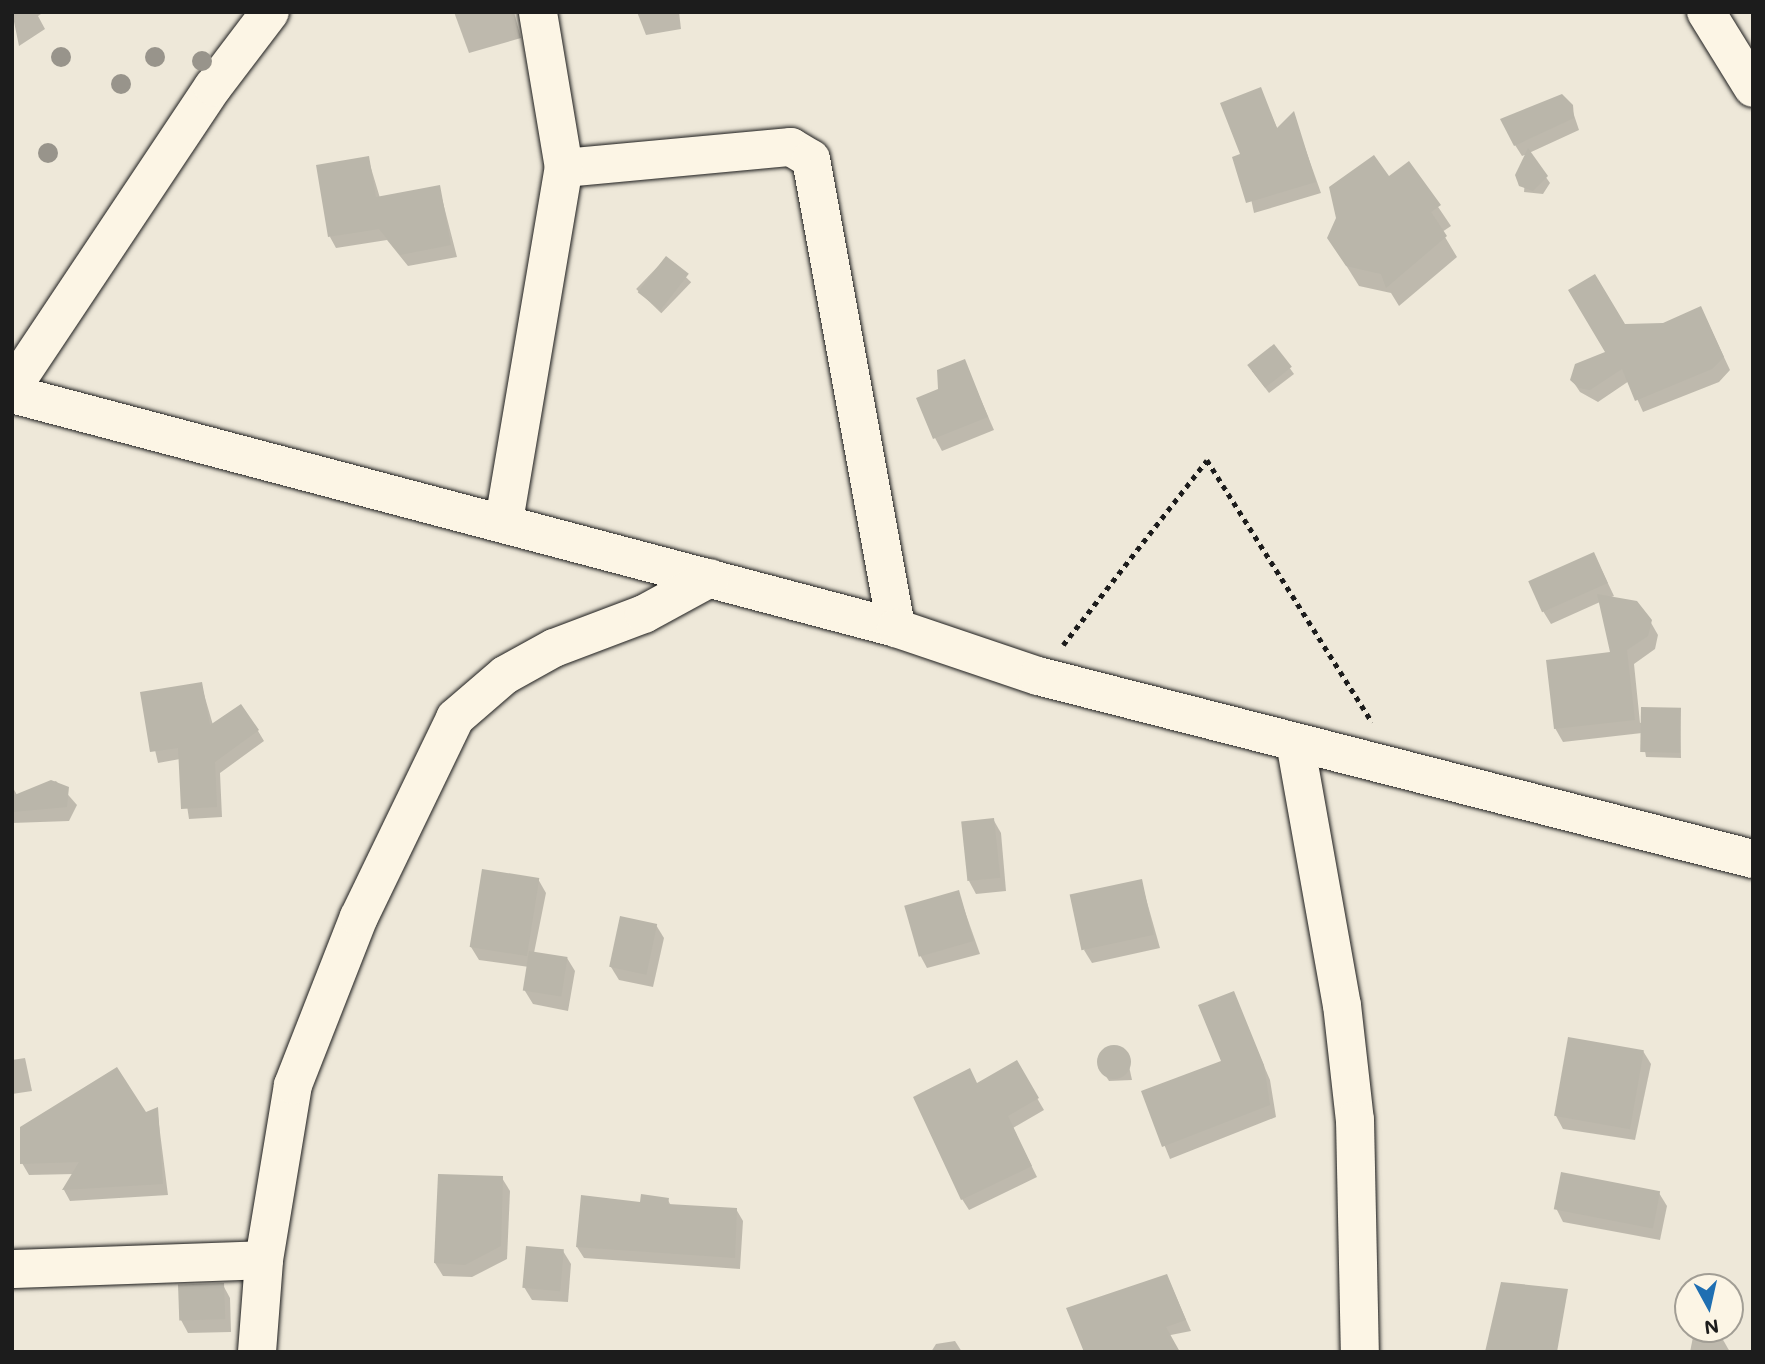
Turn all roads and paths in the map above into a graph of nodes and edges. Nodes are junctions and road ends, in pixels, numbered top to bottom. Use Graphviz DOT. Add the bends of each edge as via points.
graph roads {
  1 [pos="270,12"];
  2 [pos="538,12"];
  3 [pos="1706,12"];
  4 [pos="1753,88"];
  5 [pos="564,168"];
  6 [pos="12,391"];
  7 [pos="504,522"];
  8 [pos="710,578"];
  9 [pos="896,628"];
  10 [pos="1038,676"];
  11 [pos="1295,742"];
  12 [pos="1404,769"];
  13 [pos="1753,859"];
  14 [pos="264,1260"];
  15 [pos="12,1269"];
  16 [pos="257,1352"];
  17 [pos="1360,1352"];
  1 -- 6 [label="street" via="213,86"];
  2 -- 5 [label="street"];
  3 -- 4 [label="street"];
  5 -- 7 [label="street"];
  5 -- 9 [label="street" via="791,147 811,159"];
  6 -- 7 [label="street"];
  7 -- 8 [label="street"];
  8 -- 9 [label="street"];
  8 -- 14 [label="street" via="643,614 554,648 506,675 454,718 359,917 293,1085"];
  9 -- 10 [label="street"];
  10 -- 11 [label="street"];
  10 -- 12 [label="path" via="1207,460"];
  11 -- 12 [label="street"];
  11 -- 17 [label="street" via="1342,1005 1355,1120"];
  12 -- 13 [label="street"];
  14 -- 15 [label="street"];
  14 -- 16 [label="street"];
}
